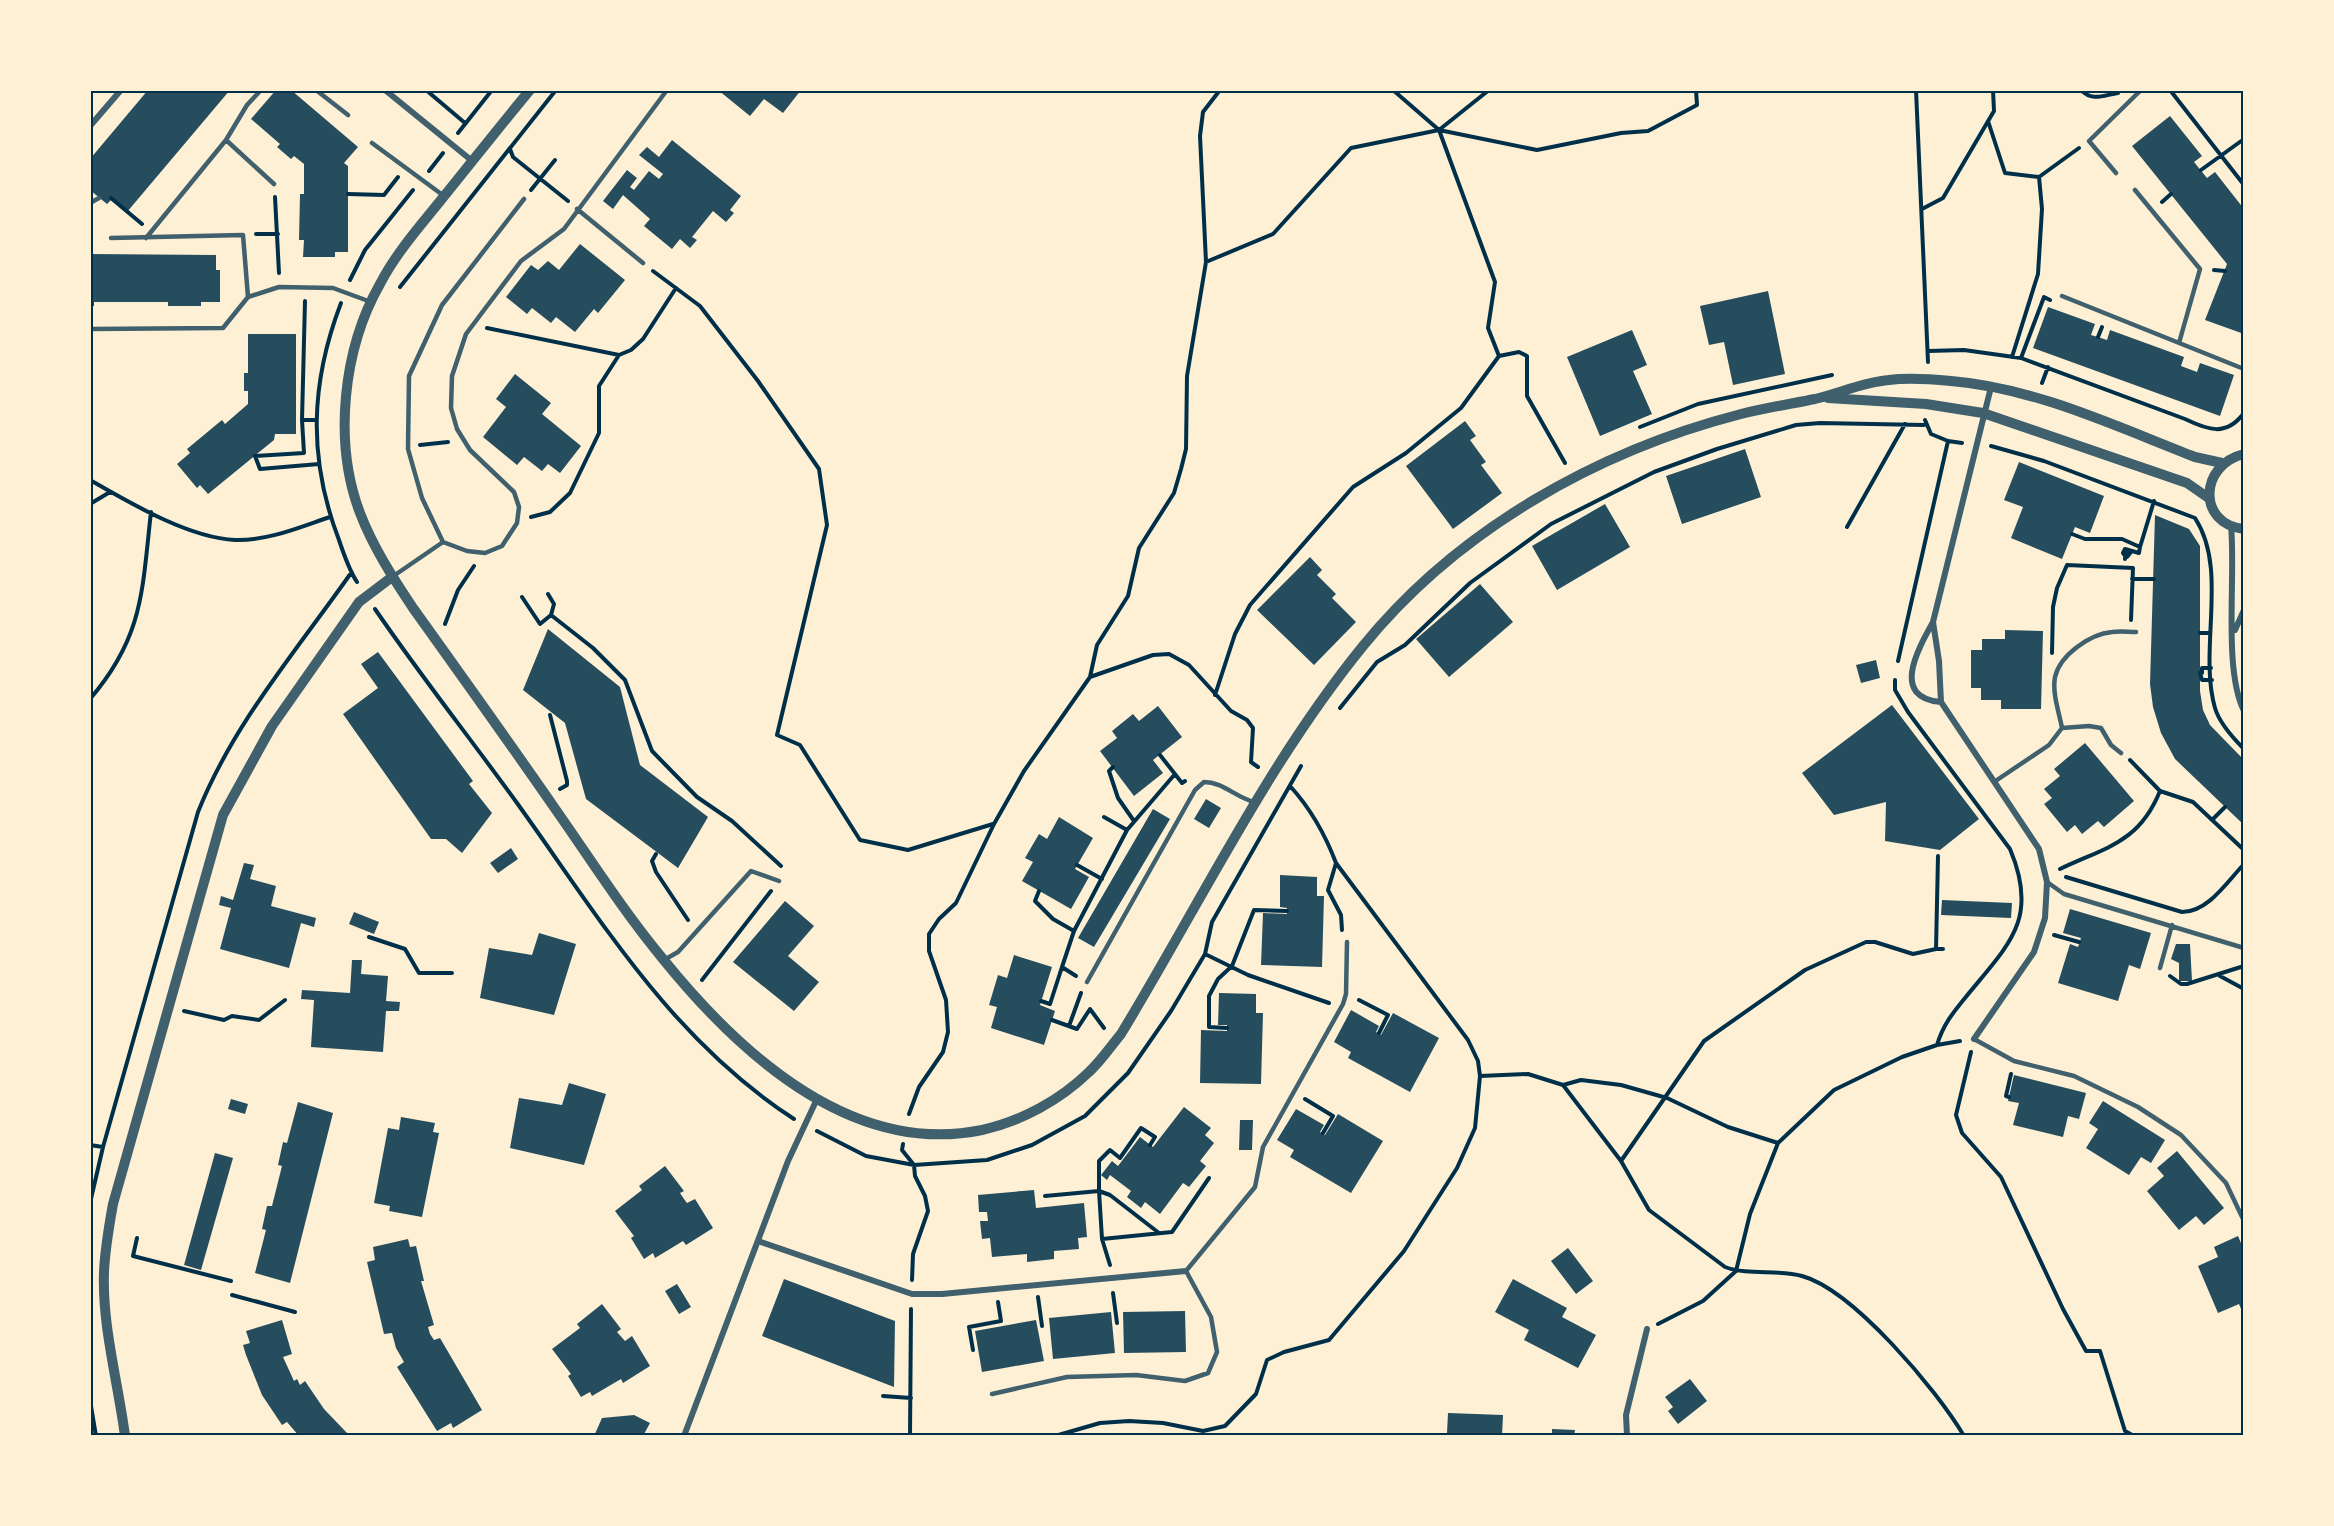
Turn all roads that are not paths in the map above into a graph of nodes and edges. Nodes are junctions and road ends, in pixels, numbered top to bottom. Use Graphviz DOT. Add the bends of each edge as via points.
graph roads {
  1 [pos="121,90"];
  2 [pos="261,90"];
  3 [pos="316,90"];
  4 [pos="385,90"];
  5 [pos="530,90"];
  6 [pos="667,90"];
  7 [pos="2141,90"];
  8 [pos="348,115"];
  9 [pos="90,126"];
  10 [pos="226,140"];
  11 [pos="372,143"];
  12 [pos="471,160"];
  13 [pos="2116,174"];
  14 [pos="274,184"];
  15 [pos="2135,190"];
  16 [pos="444,196"];
  17 [pos="99,198"];
  18 [pos="524,199"];
  19 [pos="90,203"];
  20 [pos="577,209"];
  21 [pos="111,238"];
  22 [pos="146,238"];
  23 [pos="643,263"];
  24 [pos="2062,296"];
  25 [pos="248,297"];
  26 [pos="371,302"];
  27 [pos="90,329"];
  28 [pos="2179,343"];
  29 [pos="2244,369"];
  30 [pos="1991,387"];
  31 [pos="1819,398"];
  32 [pos="1983,414"];
  33 [pos="2244,454"];
  34 [pos="2222,463"];
  35 [pos="2210,499"];
  36 [pos="2231,526"];
  37 [pos="2244,529"];
  38 [pos="443,542"];
  39 [pos="392,577"];
  40 [pos="2244,610"];
  41 [pos="1933,622"];
  42 [pos="2133,632"];
  43 [pos="2234,634"];
  44 [pos="1941,702"];
  45 [pos="2244,711"];
  46 [pos="2062,728"];
  47 [pos="2121,753"];
  48 [pos="1994,782"];
  49 [pos="1257,802"];
  50 [pos="779,881"];
  51 [pos="2047,882"];
  52 [pos="2172,925"];
  53 [pos="1347,942"];
  54 [pos="2244,948"];
  55 [pos="664,960"];
  56 [pos="2160,968"];
  57 [pos="1087,982"];
  58 [pos="1974,1039"];
  59 [pos="817,1099"];
  60 [pos="2244,1221"];
  61 [pos="758,1241"];
  62 [pos="1186,1271"];
  63 [pos="1647,1329"];
  64 [pos="992,1394"];
  65 [pos="125,1436"];
  66 [pos="684,1436"];
  67 [pos="1627,1436"];
  1 -- 9 [label="street"];
  2 -- 10 [label="lane"];
  3 -- 8 [label="lane"];
  4 -- 12 [label="street"];
  5 -- 12 [label="street"];
  6 -- 20 [label="lane"];
  7 -- 13 [label="lane" via="2089,141"];
  10 -- 14 [label="lane"];
  10 -- 22 [label="lane"];
  11 -- 16 [label="lane"];
  12 -- 16 [label="street"];
  15 -- 28 [label="lane" via="2200,269"];
  16 -- 26 [label="street" via="408,241"];
  17 -- 19 [label="lane"];
  18 -- 38 [label="lane" via="442,305 409,376 408,448 422,498"];
  20 -- 23 [label="lane"];
  20 -- 38 [label="lane" via="564,230 521,261 466,334 452,376 451,408 457,429 470,450 514,492 519,507 517,523 502,546 482,553"];
  21 -- 22 [label="lane"];
  22 -- 25 [label="lane" via="243,235"];
  24 -- 28 [label="lane"];
  25 -- 26 [label="lane" via="279,287 333,288"];
  25 -- 27 [label="lane" via="224,328"];
  26 -- 39 [label="street" via="350,372 346,444 359,510"];
  28 -- 29 [label="lane"];
  30 -- 31 [label="street" via="1956,381 1888,380"];
  30 -- 32 [label="street"];
  30 -- 34 [label="street" via="2036,397 2195,457"];
  31 -- 32 [label="street" via="1926,404"];
  31 -- 49 [label="street" via="1740,414 1594,468 1528,503 1470,543 1411,594 1364,644 1311,714"];
  32 -- 35 [label="street" via="2187,483"];
  32 -- 41 [label="street"];
  33 -- 34 [label="street"];
  34 -- 35 [label="street" via="2211,479"];
  35 -- 36 [label="street" via="2217,515"];
  36 -- 37 [label="street"];
  36 -- 43 [label="street"];
  38 -- 39 [label="lane"];
  39 -- 55 [label="street"];
  39 -- 65 [label="street" via="359,602 272,726 224,815 108,1232 104,1274"];
  40 -- 43 [label="street"];
  41 -- 44 [label="street"];
  41 -- 44 [label="street" via="1917,649 1912,684 1917,694 1928,701"];
  42 -- 46 [label="lane" via="2110,632 2077,647 2064,659 2055,676"];
  43 -- 45 [label="street" via="2233,669 2237,697"];
  44 -- 48 [label="street"];
  46 -- 47 [label="lane" via="2101,728"];
  46 -- 48 [label="lane" via="2049,745"];
  48 -- 51 [label="street" via="2039,849"];
  49 -- 57 [label="lane" via="1242,798 1217,782 1204,782 1195,790"];
  49 -- 59 [label="street" via="1121,1034 1090,1072 1060,1095 1025,1117 1000,1126 941,1136 876,1126"];
  50 -- 55 [label="lane" via="751,872 678,952"];
  51 -- 52 [label="lane" via="2064,894"];
  51 -- 58 [label="street" via="2045,918 2034,952"];
  52 -- 54 [label="lane"];
  52 -- 56 [label="lane"];
  53 -- 62 [label="lane" via="1343,1004 1263,1147 1255,1187"];
  55 -- 59 [label="street" via="744,1045"];
  58 -- 60 [label="lane" via="2014,1061 2074,1076 2138,1107 2181,1136 2226,1183"];
  59 -- 61 [label="street"];
  61 -- 62 [label="street" via="912,1293"];
  61 -- 66 [label="street"];
  62 -- 64 [label="lane" via="1210,1317 1217,1352 1208,1373 1185,1381 1136,1375 1067,1377"];
  63 -- 67 [label="street" via="1626,1415"];
}
